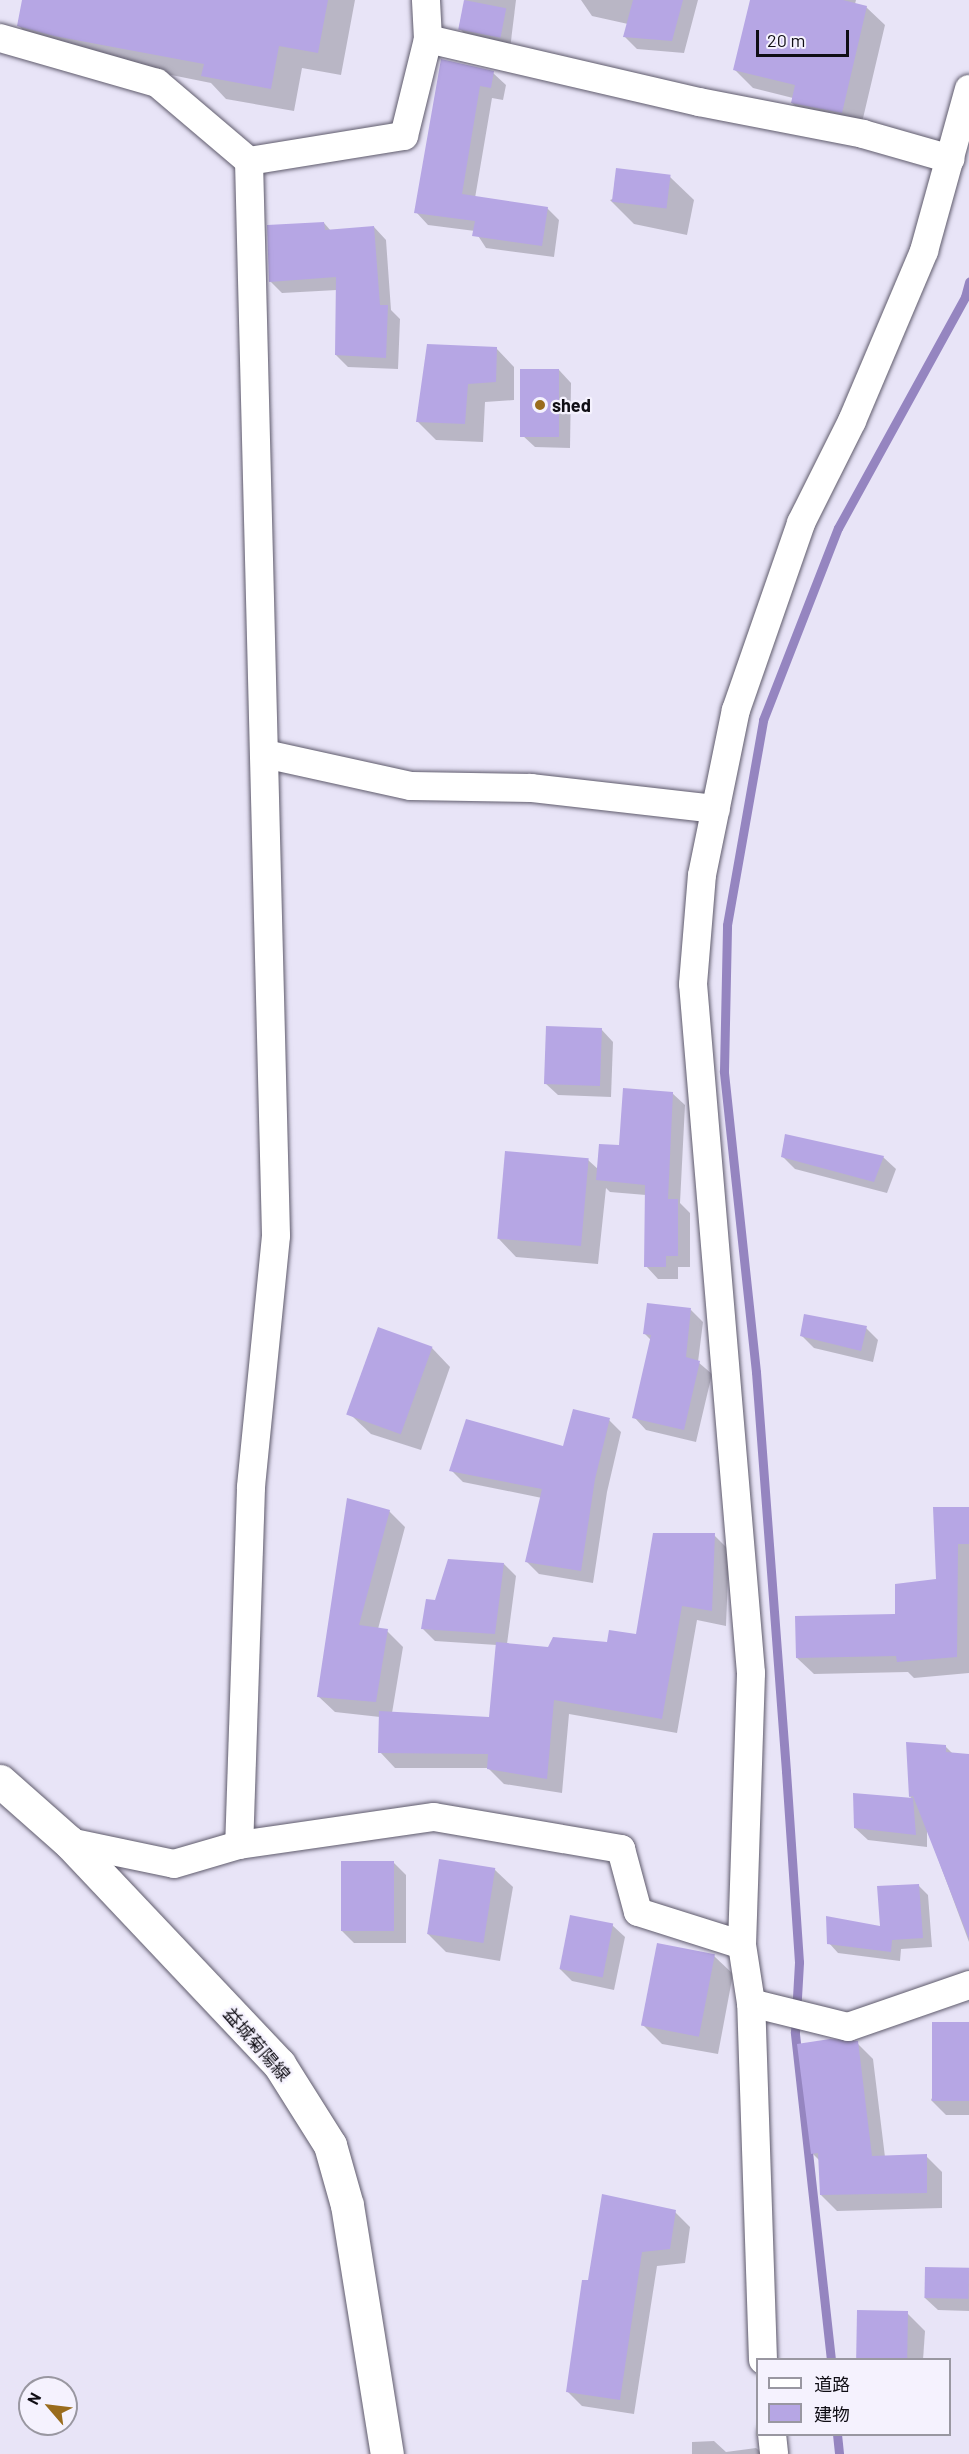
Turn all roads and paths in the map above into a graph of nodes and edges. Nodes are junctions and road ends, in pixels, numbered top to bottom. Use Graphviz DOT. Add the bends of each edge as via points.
graph roads {
  1 [pos="426,0"];
  2 [pos="0,38"];
  3 [pos="428,39"];
  4 [pos="969,89"];
  5 [pos="951,159"];
  6 [pos="249,161"];
  7 [pos="265,754"];
  8 [pos="716,809"];
  9 [pos="0,1781"];
  10 [pos="69,1842"];
  11 [pos="239,1845"];
  12 [pos="742,1946"];
  13 [pos="969,1985"];
  14 [pos="752,2003"];
  15 [pos="764,2358"];
  16 [pos="772,2436"];
  17 [pos="387,2454"];
  18 [pos="774,2454"];
  1 -- 3 [label="street"];
  2 -- 6 [label="street" via="157,83"];
  3 -- 5 [label="street" via="699,102 863,134"];
  3 -- 6 [label="street" via="404,136"];
  4 -- 5 [label="street"];
  5 -- 8 [label="street" via="924,251 852,422 801,523 736,710"];
  6 -- 7 [label="street"];
  7 -- 8 [label="street" via="411,786 531,788"];
  7 -- 11 [label="street" via="276,1236 251,1488"];
  8 -- 12 [label="street" via="702,875 693,984 751,1673"];
  9 -- 10 [label="main road, 益城菊陽線"];
  10 -- 11 [label="street" via="174,1864"];
  10 -- 17 [label="main road, 益城菊陽線" via="279,2064 330,2145 347,2205"];
  11 -- 12 [label="street" via="434,1817 621,1849 638,1912"];
  12 -- 14 [label="street"];
  13 -- 14 [label="street" via="848,2027"];
  14 -- 15 [label="street"];
  16 -- 18 [label="street"];
}
